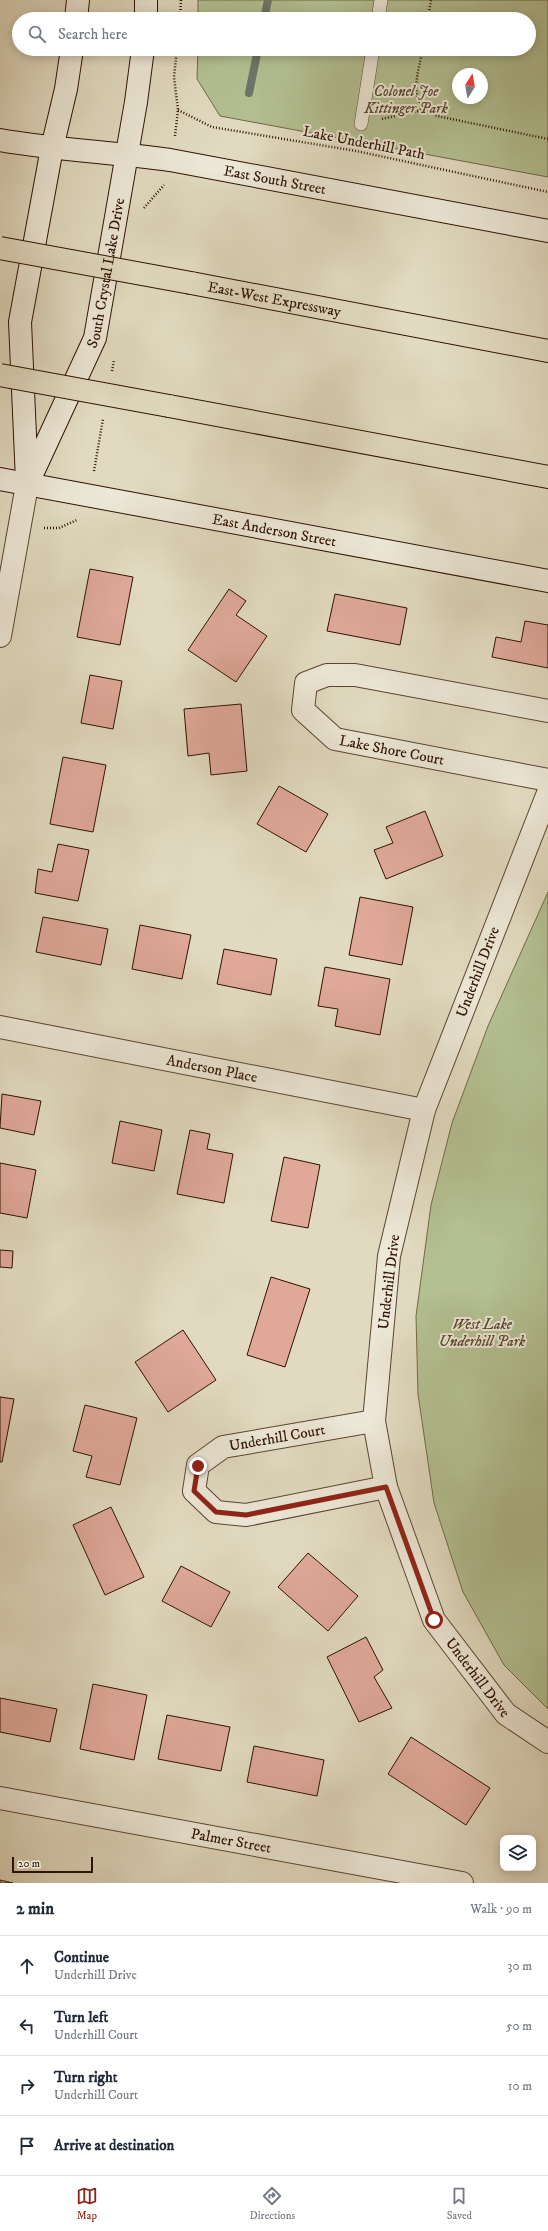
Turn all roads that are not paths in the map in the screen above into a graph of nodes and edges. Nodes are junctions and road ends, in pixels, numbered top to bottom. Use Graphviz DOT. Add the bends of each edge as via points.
graph roads {
  1 [pos="78,0"];
  2 [pos="146,0"];
  3 [pos="381,0"];
  4 [pos="77,12"];
  5 [pos="146,12"];
  6 [pos="379,12"];
  7 [pos="71,56"];
  8 [pos="142,56"];
  9 [pos="372,56"];
  10 [pos="361,124"];
  11 [pos="0,140"];
  12 [pos="52,148"];
  13 [pos="127,154"];
  14 [pos="548,231"];
  15 [pos="0,248"];
  16 [pos="548,350"];
  17 [pos="0,374"];
  18 [pos="548,477"];
  19 [pos="0,479"];
  20 [pos="27,485"];
  21 [pos="548,581"];
  22 [pos="0,636"];
  23 [pos="548,711"];
  24 [pos="548,780"];
  25 [pos="548,793"];
  26 [pos="0,1026"];
  27 [pos="424,1110"];
  28 [pos="374,1421"];
  29 [pos="386,1487"];
  30 [pos="548,1742"];
  31 [pos="0,1798"];
  32 [pos="462,1883"];
  1 -- 4 [label="street"];
  2 -- 5 [label="street"];
  3 -- 6 [label="lane"];
  7 -- 12 [label="street, South Crystal Lake Drive"];
  8 -- 13 [label="street, South Crystal Lake Drive"];
  9 -- 10 [label="lane"];
  11 -- 12 [label="street, East South Street"];
  12 -- 13 [label="street, East South Street"];
  12 -- 20 [label="street, South Crystal Lake Drive" via="20,322"];
  13 -- 14 [label="street, East South Street"];
  13 -- 20 [label="street, South Crystal Lake Drive" via="95,338"];
  15 -- 16 [label="highway, East-West Expressway, bridge"];
  17 -- 18 [label="highway, bridge"];
  19 -- 20 [label="street, East Anderson Street"];
  20 -- 21 [label="street, East Anderson Street"];
  20 -- 22 [label="street, South Crystal Lake Drive"];
  23 -- 24 [label="street, Lake Shore Court" via="355,675 327,675 306,683 303,710 335,739"];
  25 -- 27 [label="street, Underhill Drive"];
  26 -- 27 [label="street, Anderson Place"];
  27 -- 28 [label="street, Underhill Drive" via="389,1256"];
  28 -- 29 [label="street, Underhill Drive"];
  28 -- 29 [label="street, Underhill Court" via="223,1447 198,1466 194,1491 216,1512 246,1515"];
  29 -- 30 [label="street, Underhill Drive" via="434,1620 506,1714"];
  31 -- 32 [label="street, Palmer Street"];
}
